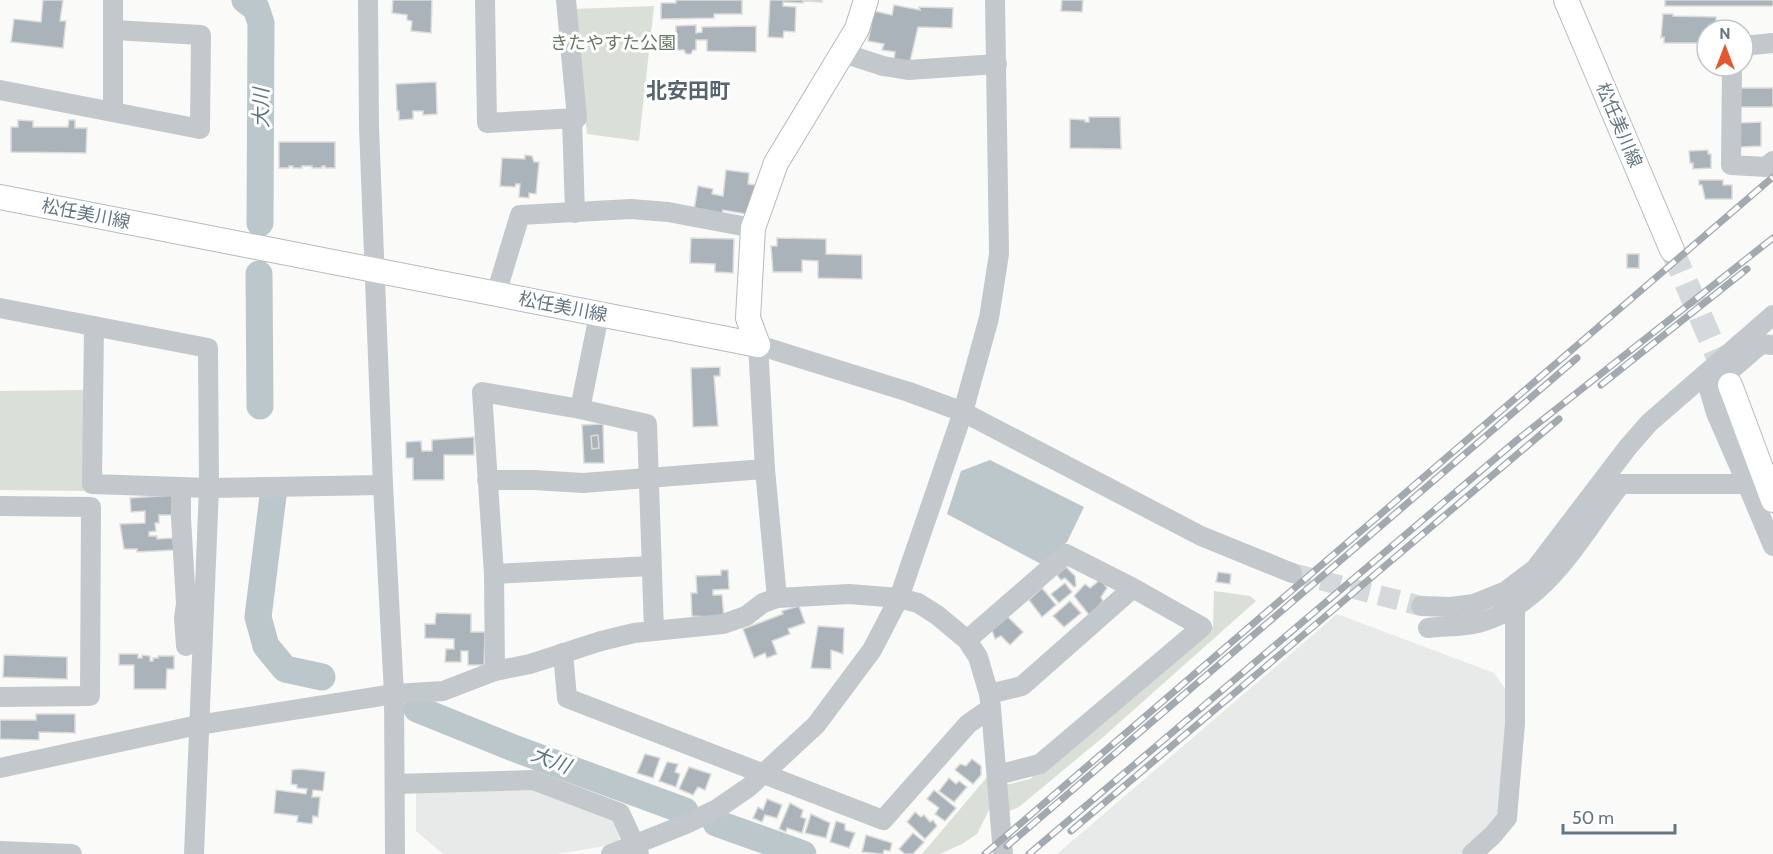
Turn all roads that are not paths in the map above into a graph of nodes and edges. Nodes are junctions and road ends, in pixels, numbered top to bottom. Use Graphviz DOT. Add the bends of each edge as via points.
graph roads {
  1 [pos="113,0"];
  2 [pos="368,0"];
  3 [pos="485,0"];
  4 [pos="566,0"];
  5 [pos="866,0"];
  6 [pos="994,0"];
  7 [pos="1566,0"];
  8 [pos="114,30"];
  9 [pos="1773,43"];
  10 [pos="1755,45"];
  11 [pos="843,53"];
  12 [pos="997,64"];
  13 [pos="1732,78"];
  14 [pos="0,90"];
  15 [pos="113,111"];
  16 [pos="572,119"];
  17 [pos="1773,161"];
  18 [pos="0,197"];
  19 [pos="575,213"];
  20 [pos="753,228"];
  21 [pos="1672,250"];
  22 [pos="376,271"];
  23 [pos="496,294"];
  24 [pos="0,308"];
  25 [pos="599,315"];
  26 [pos="1773,315"];
  27 [pos="94,326"];
  28 [pos="758,345"];
  29 [pos="1773,345"];
  30 [pos="1730,385"];
  31 [pos="580,409"];
  32 [pos="963,412"];
  33 [pos="765,469"];
  34 [pos="649,477"];
  35 [pos="487,480"];
  36 [pos="1747,484"];
  37 [pos="383,485"];
  38 [pos="181,487"];
  39 [pos="209,488"];
  40 [pos="1773,500"];
  41 [pos="0,506"];
  42 [pos="1773,546"];
  43 [pos="651,566"];
  44 [pos="1292,573"];
  45 [pos="494,574"];
  46 [pos="1133,588"];
  47 [pos="777,598"];
  48 [pos="899,598"];
  49 [pos="195,601"];
  50 [pos="1421,606"];
  51 [pos="1515,609"];
  52 [pos="1428,628"];
  53 [pos="654,631"];
  54 [pos="967,640"];
  55 [pos="186,646"];
  56 [pos="563,653"];
  57 [pos="495,671"];
  58 [pos="394,694"];
  59 [pos="0,697"];
  60 [pos="990,701"];
  61 [pos="198,725"];
  62 [pos="1,765"];
  63 [pos="764,773"];
  64 [pos="997,775"];
  65 [pos="394,784"];
  66 [pos="637,849"];
  67 [pos="6,852"];
  68 [pos="58,854"];
  69 [pos="72,854"];
  70 [pos="194,854"];
  71 [pos="395,854"];
  72 [pos="611,854"];
  73 [pos="1004,854"];
  74 [pos="1472,854"];
  1 -- 8 [label="street"];
  2 -- 22 [label="street"];
  3 -- 16 [label="street" via="488,123"];
  4 -- 16 [label="street" via="577,118"];
  5 -- 11 [label="main road" via="857,29"];
  6 -- 12 [label="street"];
  7 -- 21 [label="main road, 松任美川線"];
  8 -- 15 [label="street"];
  8 -- 15 [label="street" via="201,35 200,129"];
  9 -- 10 [label="street"];
  11 -- 12 [label="street" via="908,70"];
  11 -- 20 [label="main road" via="776,163"];
  12 -- 32 [label="street" via="999,254 989,318"];
  13 -- 17 [label="street" via="1731,165 1766,167"];
  14 -- 15 [label="street"];
  16 -- 19 [label="street"];
  18 -- 22 [label="main road, 松任美川線"];
  19 -- 20 [label="street" via="631,209 668,212"];
  19 -- 23 [label="street" via="520,215"];
  20 -- 28 [label="main road" via="748,318"];
  22 -- 23 [label="main road, 松任美川線"];
  22 -- 37 [label="street"];
  23 -- 25 [label="main road, 松任美川線"];
  24 -- 27 [label="street"];
  25 -- 28 [label="main road, 松任美川線"];
  25 -- 31 [label="street"];
  26 -- 50 [label="street" via="1649,423 1535,569 1506,591 1474,604"];
  27 -- 38 [label="street" via="92,484"];
  27 -- 39 [label="street" via="208,348"];
  28 -- 32 [label="street"];
  28 -- 33 [label="street"];
  29 -- 36 [label="street" via="1761,344 1709,389"];
  30 -- 40 [label="main road"];
  31 -- 34 [label="street" via="647,424"];
  31 -- 35 [label="street" via="482,392"];
  32 -- 44 [label="street" via="1201,536"];
  32 -- 48 [label="street"];
  33 -- 34 [label="street"];
  33 -- 47 [label="street"];
  34 -- 35 [label="street" via="583,483"];
  34 -- 43 [label="street"];
  35 -- 45 [label="street"];
  36 -- 42 [label="street"];
  36 -- 51 [label="street" via="1621,484 1563,563"];
  37 -- 39 [label="street"];
  37 -- 58 [label="street"];
  38 -- 39 [label="street"];
  38 -- 49 [label="street" via="181,518"];
  39 -- 49 [label="street"];
  41 -- 59 [label="street" via="91,507 90,696"];
  43 -- 45 [label="street"];
  43 -- 53 [label="street"];
  45 -- 57 [label="street"];
  46 -- 54 [label="street" via="1066,554"];
  46 -- 60 [label="street" via="1022,686"];
  46 -- 64 [label="street" via="1202,627 1040,764"];
  47 -- 48 [label="street" via="849,594"];
  47 -- 53 [label="street" via="723,624"];
  48 -- 54 [label="street" via="918,603"];
  48 -- 63 [label="street" via="872,650 816,725"];
  49 -- 55 [label="street" via="184,618"];
  49 -- 61 [label="street"];
  51 -- 52 [label="street" via="1477,623"];
  51 -- 74 [label="street" via="1515,724 1507,818"];
  53 -- 56 [label="street"];
  54 -- 60 [label="street" via="978,657"];
  56 -- 57 [label="street"];
  56 -- 63 [label="street" via="567,698"];
  57 -- 58 [label="street" via="443,691"];
  58 -- 61 [label="street"];
  58 -- 65 [label="street"];
  60 -- 63 [label="street" via="883,820"];
  60 -- 64 [label="street"];
  61 -- 62 [label="street"];
  61 -- 70 [label="street"];
  63 -- 66 [label="street" via="717,809"];
  64 -- 73 [label="street"];
  65 -- 66 [label="street" via="533,780 620,813"];
  65 -- 71 [label="street"];
  66 -- 72 [label="street"];
  67 -- 68 [label="street"];
  68 -- 69 [label="street"];
}
